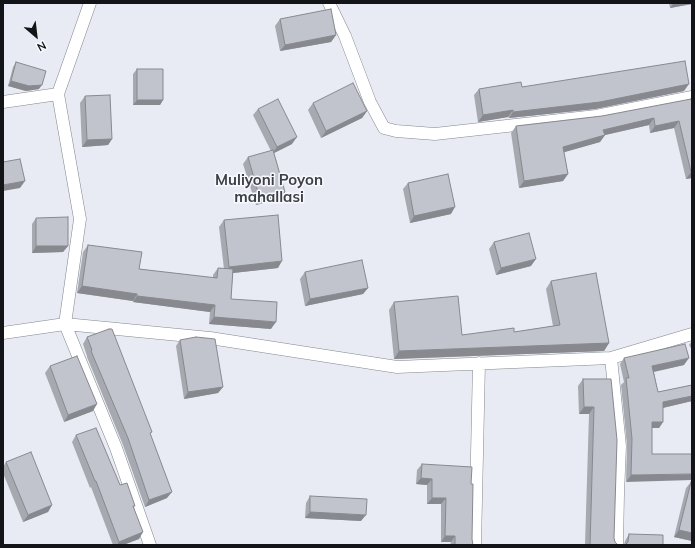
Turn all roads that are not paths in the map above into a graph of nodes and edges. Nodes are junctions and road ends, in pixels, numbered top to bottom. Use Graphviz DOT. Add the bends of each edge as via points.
graph roads {
  1 [pos="90,3"];
  2 [pos="329,3"];
  3 [pos="58,94"];
  4 [pos="692,97"];
  5 [pos="3,102"];
  6 [pos="65,324"];
  7 [pos="3,333"];
  8 [pos="692,334"];
  9 [pos="611,358"];
  10 [pos="479,363"];
  11 [pos="150,545"];
  12 [pos="475,545"];
  13 [pos="617,545"];
  1 -- 3 [label="street"];
  2 -- 4 [label="street" via="345,36 370,102 384,128 396,132 435,134 581,118"];
  3 -- 5 [label="street"];
  3 -- 6 [label="street" via="80,219"];
  6 -- 7 [label="street"];
  6 -- 10 [label="street" via="210,338 397,367"];
  6 -- 11 [label="street" via="116,448"];
  8 -- 9 [label="street"];
  9 -- 10 [label="street"];
  9 -- 13 [label="street" via="620,446"];
  10 -- 12 [label="street"];
}
